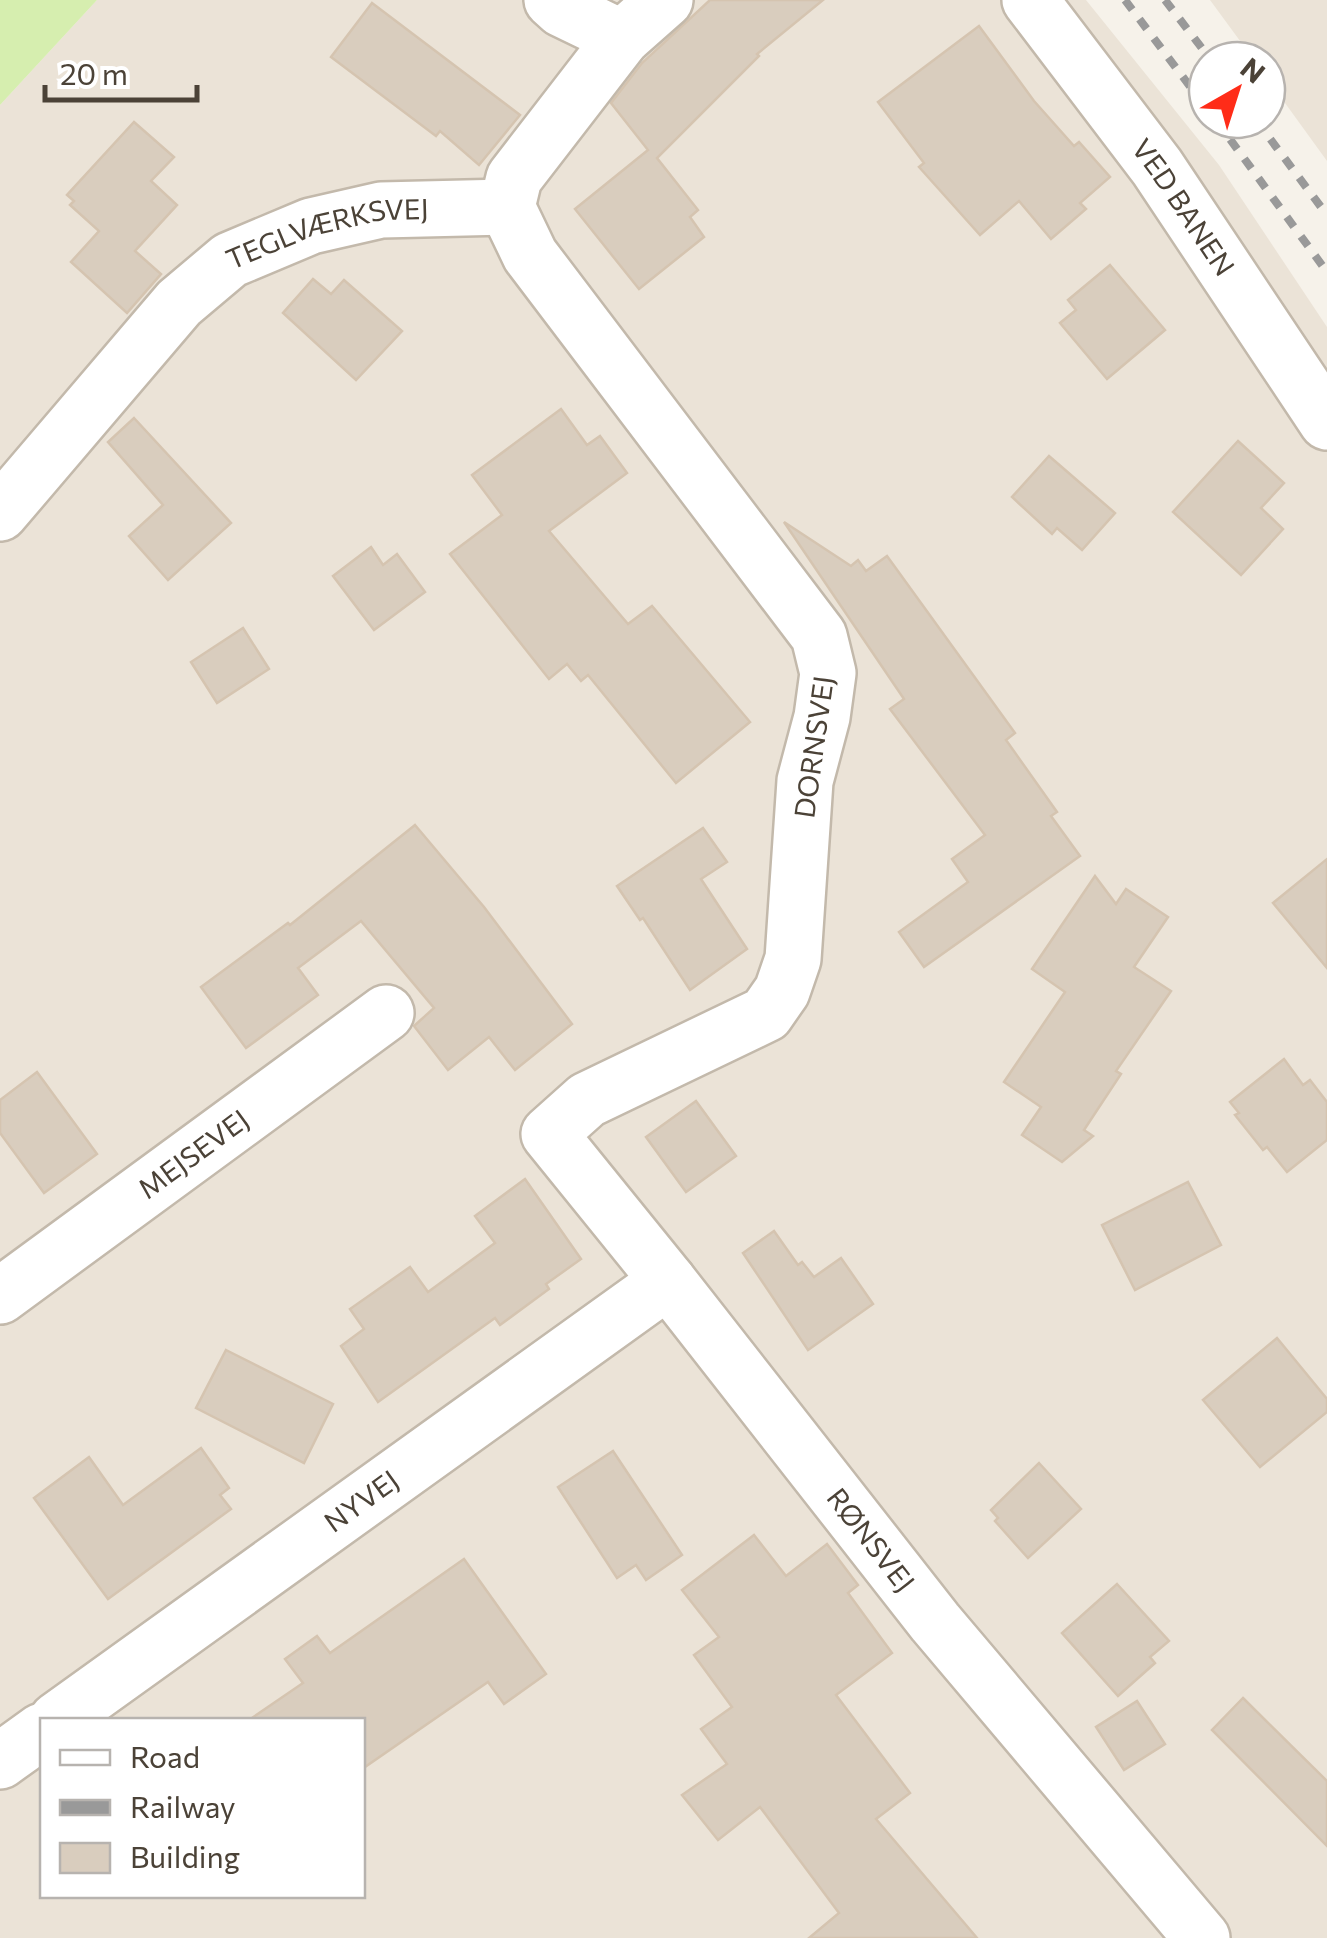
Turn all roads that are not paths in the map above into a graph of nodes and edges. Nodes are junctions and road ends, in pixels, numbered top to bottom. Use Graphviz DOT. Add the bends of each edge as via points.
graph roads {
  1 [pos="552,0"];
  2 [pos="664,0"];
  3 [pos="1030,0"];
  4 [pos="622,38"];
  5 [pos="507,207"];
  6 [pos="1327,422"];
  7 [pos="0,513"];
  8 [pos="386,1012"];
  9 [pos="548,1134"];
  10 [pos="668,1281"];
  11 [pos="0,1296"];
  12 [pos="60,1718"];
  13 [pos="40,1732"];
  14 [pos="0,1761"];
  15 [pos="1202,1938"];
  1 -- 4 [label="street"];
  2 -- 4 [label="street"];
  3 -- 6 [label="street, VED BANEN" via="1156,167"];
  4 -- 5 [label="street" via="514,178"];
  5 -- 7 [label="street, TEGLVÆRKSVEJ" via="381,210 311,226 230,260 179,303"];
  5 -- 9 [label="street, DORNSVEJ" via="530,255 819,636 828,673 805,781 794,959 782,991 766,1014 587,1100"];
  8 -- 11 [label="street, MEJSEVEJ"];
  9 -- 10 [label="street, RØNSVEJ"];
  10 -- 12 [label="street, NYVEJ"];
  10 -- 15 [label="street, RØNSVEJ" via="935,1622"];
  13 -- 14 [label="street"];
}
